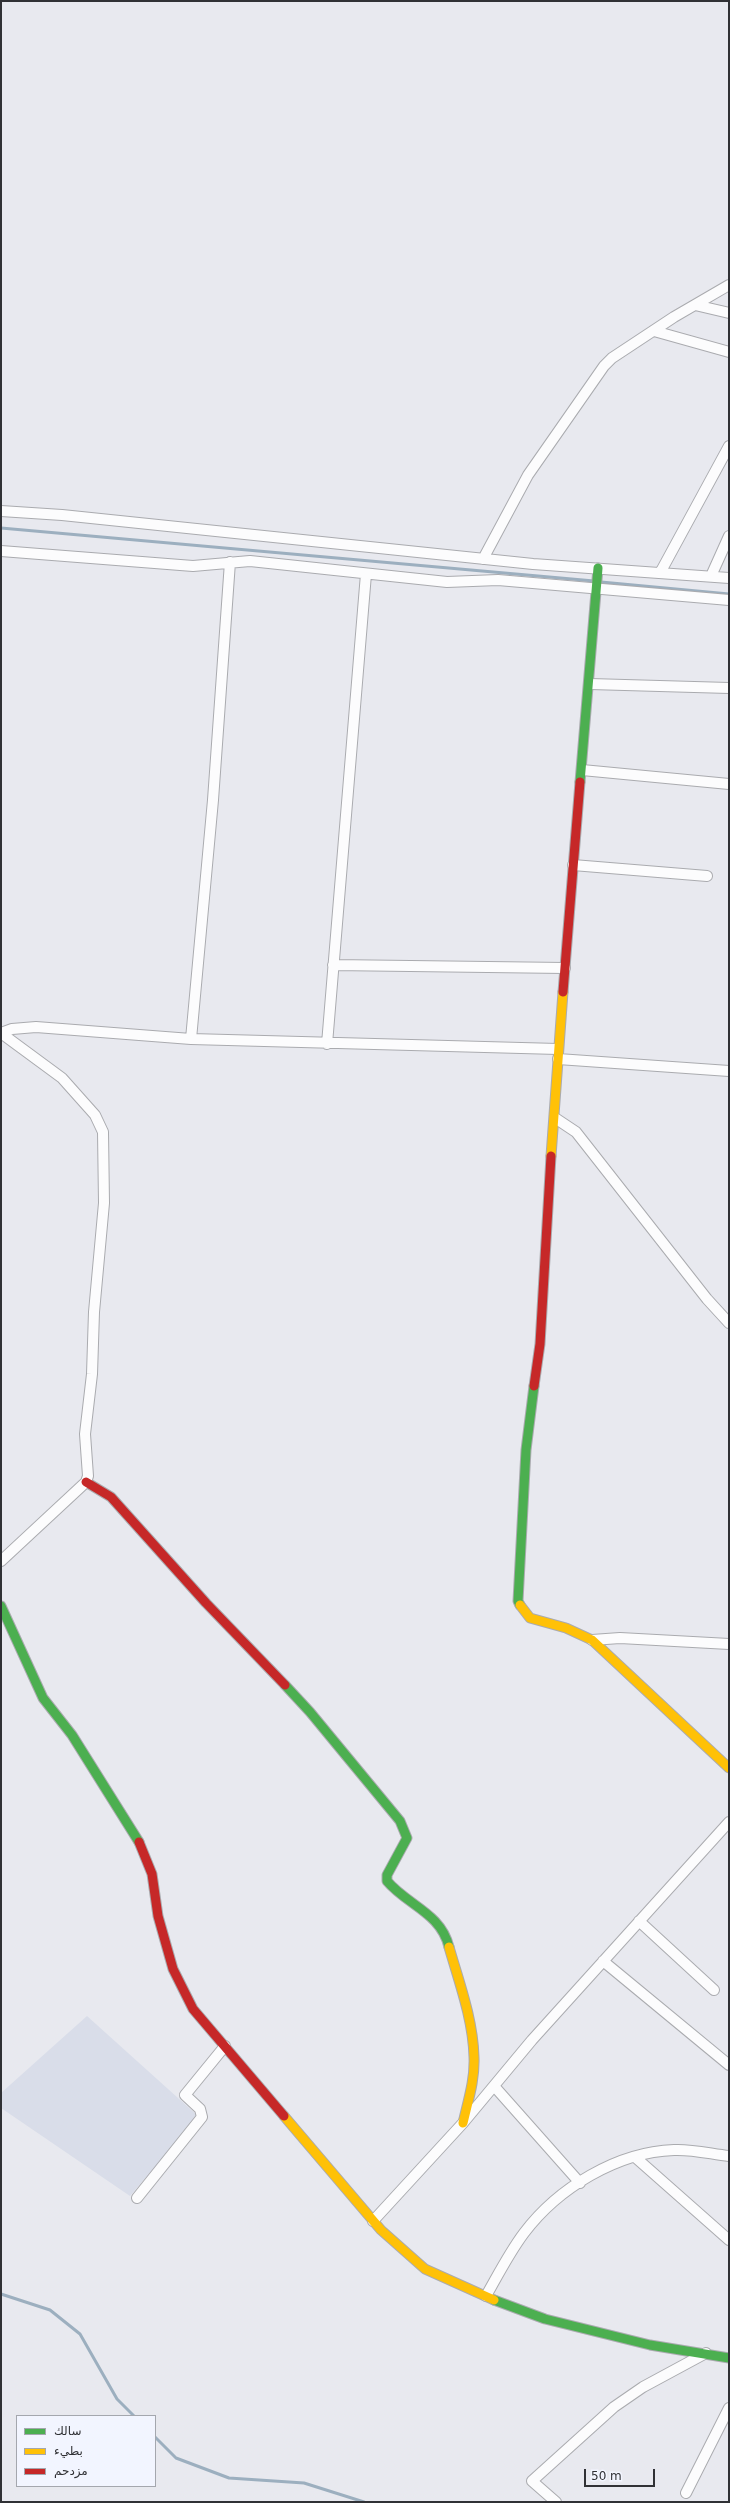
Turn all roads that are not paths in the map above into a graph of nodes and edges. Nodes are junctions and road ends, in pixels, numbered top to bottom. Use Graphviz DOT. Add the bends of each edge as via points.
graph roads {
  1 [pos="729,285"];
  2 [pos="695,305"];
  3 [pos="729,313"];
  4 [pos="654,331"];
  5 [pos="729,352"];
  6 [pos="729,446"];
  7 [pos="1,511"];
  8 [pos="729,536"];
  9 [pos="1,551"];
  10 [pos="483,559"];
  11 [pos="230,562"];
  12 [pos="598,571"];
  13 [pos="660,573"];
  14 [pos="366,574"];
  15 [pos="711,576"];
  16 [pos="729,578"];
  17 [pos="595,587"];
  18 [pos="729,600"];
  19 [pos="590,684"];
  20 [pos="729,688"];
  21 [pos="582,770"];
  22 [pos="729,784"];
  23 [pos="574,865"];
  24 [pos="707,876"];
  25 [pos="333,965"];
  26 [pos="565,968"];
  27 [pos="1,1033"];
  28 [pos="191,1039"];
  29 [pos="327,1044"];
  30 [pos="558,1049"];
  31 [pos="558,1059"];
  32 [pos="729,1071"];
  33 [pos="555,1118"];
  34 [pos="729,1323"];
  35 [pos="86,1482"];
  36 [pos="1,1561"];
  37 [pos="1,1606"];
  38 [pos="592,1640"];
  39 [pos="729,1644"];
  40 [pos="729,1768"];
  41 [pos="729,1822"];
  42 [pos="639,1921"];
  43 [pos="603,1960"];
  44 [pos="714,1990"];
  45 [pos="225,2046"];
  46 [pos="729,2065"];
  47 [pos="494,2086"];
  48 [pos="464,2123"];
  49 [pos="729,2156"];
  50 [pos="635,2157"];
  51 [pos="580,2183"];
  52 [pos="137,2198"];
  53 [pos="373,2221"];
  54 [pos="729,2240"];
  55 [pos="486,2296"];
  56 [pos="706,2353"];
  57 [pos="729,2358"];
  58 [pos="729,2408"];
  59 [pos="686,2493"];
  60 [pos="556,2502"];
  1 -- 2 [label="street"];
  2 -- 3 [label="street"];
  2 -- 4 [label="street"];
  4 -- 5 [label="street"];
  4 -- 10 [label="street" via="604,366 528,475"];
  6 -- 13 [label="street"];
  7 -- 10 [label="street" via="62,515"];
  8 -- 15 [label="street"];
  9 -- 11 [label="street" via="193,566"];
  10 -- 12 [label="street"];
  11 -- 14 [label="street" via="250,561"];
  11 -- 28 [label="street" via="213,800"];
  12 -- 13 [label="street"];
  12 -- 17 [label="street"];
  13 -- 15 [label="street"];
  14 -- 17 [label="street" via="447,582 498,580"];
  14 -- 25 [label="street"];
  15 -- 16 [label="street"];
  17 -- 18 [label="street"];
  17 -- 19 [label="street"];
  19 -- 20 [label="street"];
  19 -- 21 [label="street"];
  21 -- 22 [label="street"];
  21 -- 23 [label="street"];
  23 -- 24 [label="street"];
  23 -- 26 [label="street"];
  25 -- 26 [label="street"];
  25 -- 29 [label="street"];
  26 -- 30 [label="street"];
  27 -- 28 [label="street" via="12,1029 36,1027"];
  27 -- 35 [label="street" via="62,1078 95,1115 104,1132 104,1203 94,1312 92,1374 85,1434 88,1469"];
  28 -- 29 [label="street"];
  29 -- 30 [label="street"];
  30 -- 31 [label="street"];
  31 -- 32 [label="street"];
  31 -- 33 [label="street"];
  33 -- 34 [label="street" via="576,1132 707,1299"];
  33 -- 38 [label="street" via="540,1344 526,1450 518,1601 530,1618 566,1628"];
  35 -- 36 [label="street"];
  35 -- 48 [label="street" via="111,1497 125,1512 206,1603 310,1712 400,1821 407,1838 387,1881 425,1910 446,1934 472,2032 472,2086"];
  37 -- 45 [label="street" via="43,1698 72,1735 140,1844 152,1874 158,1916 173,1969 193,2008"];
  38 -- 39 [label="street" via="620,1638"];
  38 -- 40 [label="street"];
  41 -- 42 [label="street"];
  42 -- 43 [label="street"];
  42 -- 44 [label="street"];
  43 -- 46 [label="street"];
  43 -- 47 [label="street"];
  45 -- 52 [label="street" via="186,2094 200,2109 202,2117"];
  45 -- 53 [label="street"];
  47 -- 48 [label="street"];
  47 -- 51 [label="street"];
  48 -- 53 [label="street"];
  49 -- 50 [label="street" via="673,2150"];
  50 -- 51 [label="street" via="613,2163"];
  50 -- 54 [label="street"];
  51 -- 55 [label="street" via="536,2218 503,2265"];
  53 -- 55 [label="street" via="410,2258 425,2269"];
  55 -- 56 [label="street" via="545,2319 624,2340"];
  56 -- 57 [label="street"];
  56 -- 60 [label="street" via="643,2387 614,2407 532,2481"];
  58 -- 59 [label="street"];
}
